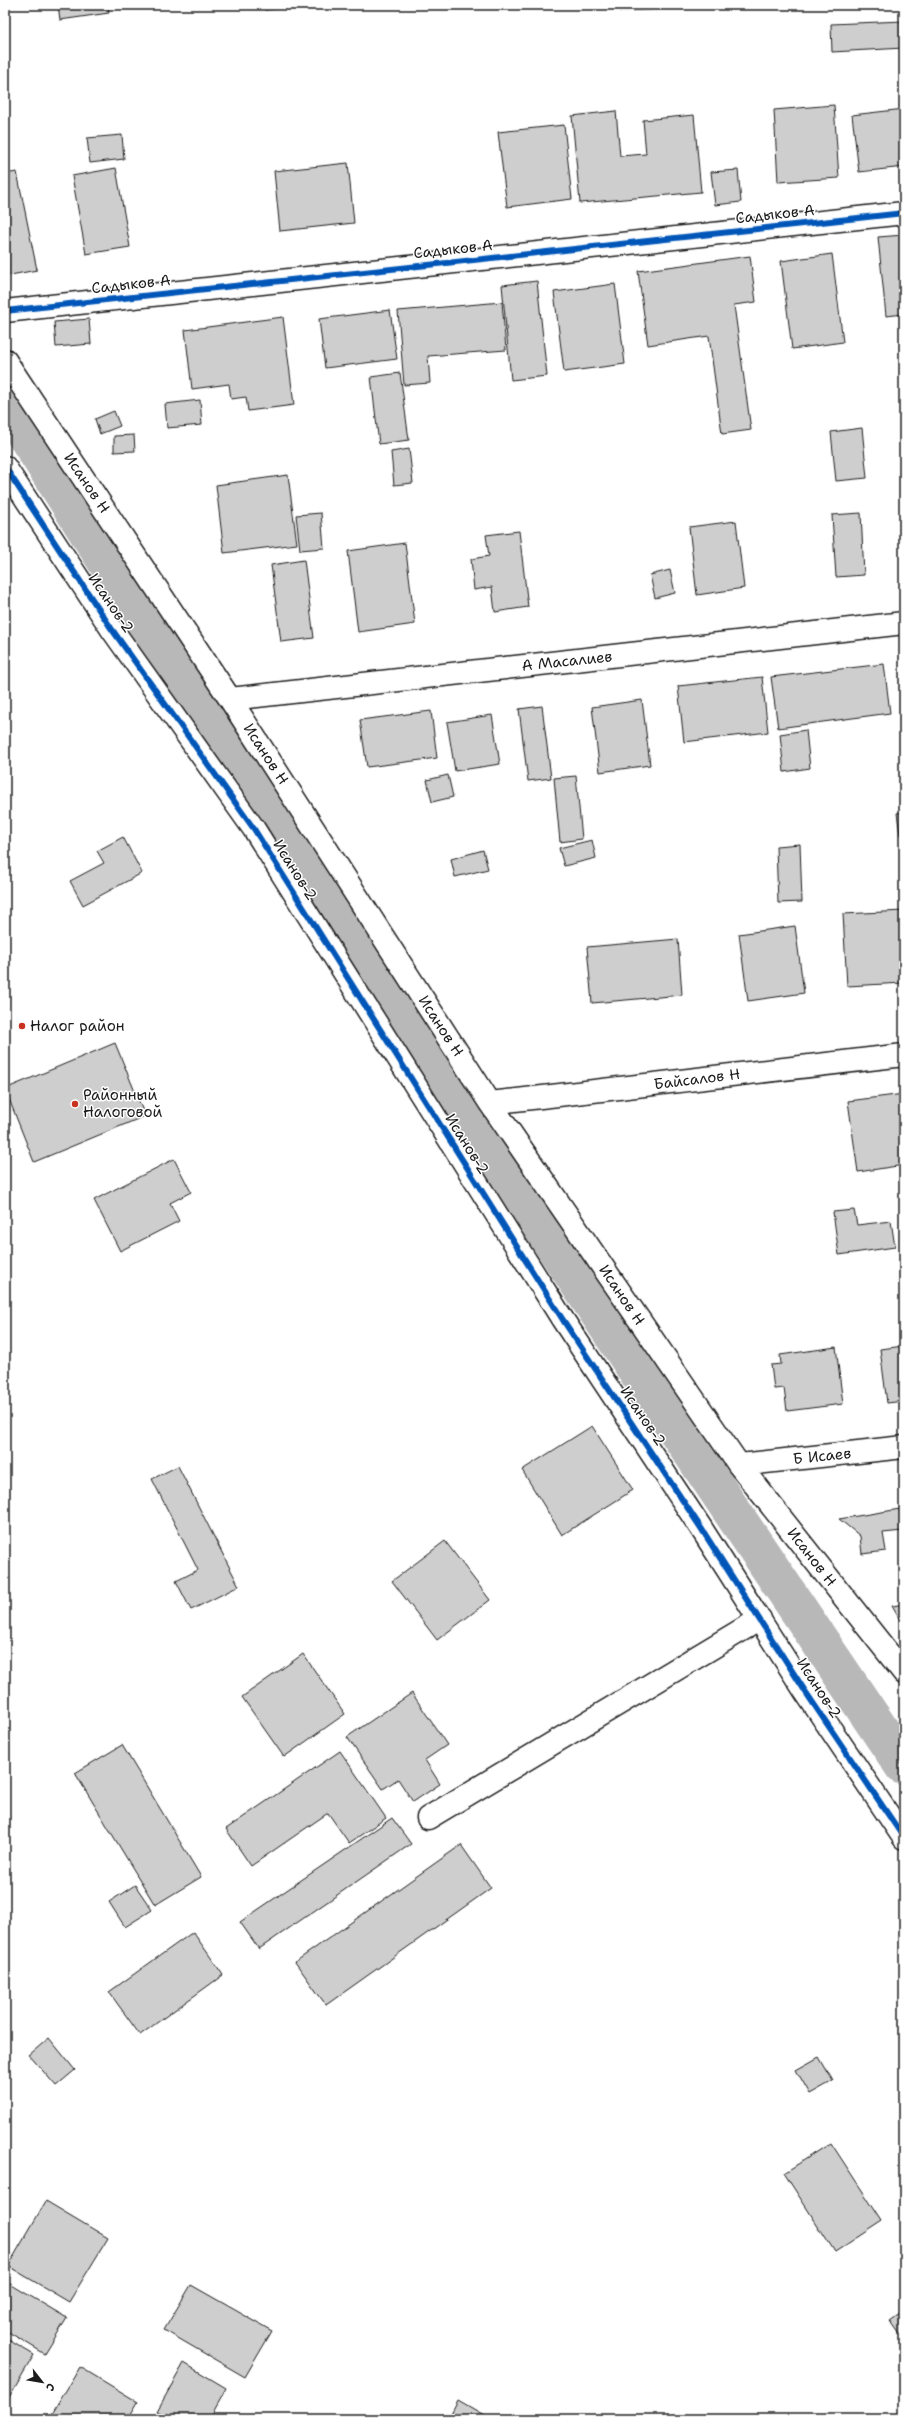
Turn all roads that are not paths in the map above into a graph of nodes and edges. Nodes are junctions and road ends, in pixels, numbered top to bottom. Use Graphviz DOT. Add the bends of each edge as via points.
graph roads {
  1 [pos="904,213"];
  2 [pos="5,311"];
  3 [pos="5,360"];
  4 [pos="5,467"];
  5 [pos="904,623"];
  6 [pos="230,699"];
  7 [pos="904,1055"];
  8 [pos="490,1103"];
  9 [pos="904,1447"];
  10 [pos="740,1465"];
  11 [pos="760,1619"];
  12 [pos="904,1673"];
  13 [pos="428,1818"];
  14 [pos="904,1838"];
  1 -- 2 [label="street, Садыков А"];
  3 -- 6 [label="street, Исанов Н"];
  4 -- 11 [label="street, Исанов-2" via="111,628 254,829 563,1320"];
  5 -- 6 [label="street, А Масалиев"];
  6 -- 8 [label="street, Исанов Н"];
  7 -- 8 [label="street, Байсалов Н"];
  8 -- 10 [label="street, Исанов Н"];
  9 -- 10 [label="street, Б Исаев"];
  10 -- 12 [label="street, Исанов Н"];
  11 -- 13 [label="street"];
  11 -- 14 [label="street, Исанов-2"];
}
